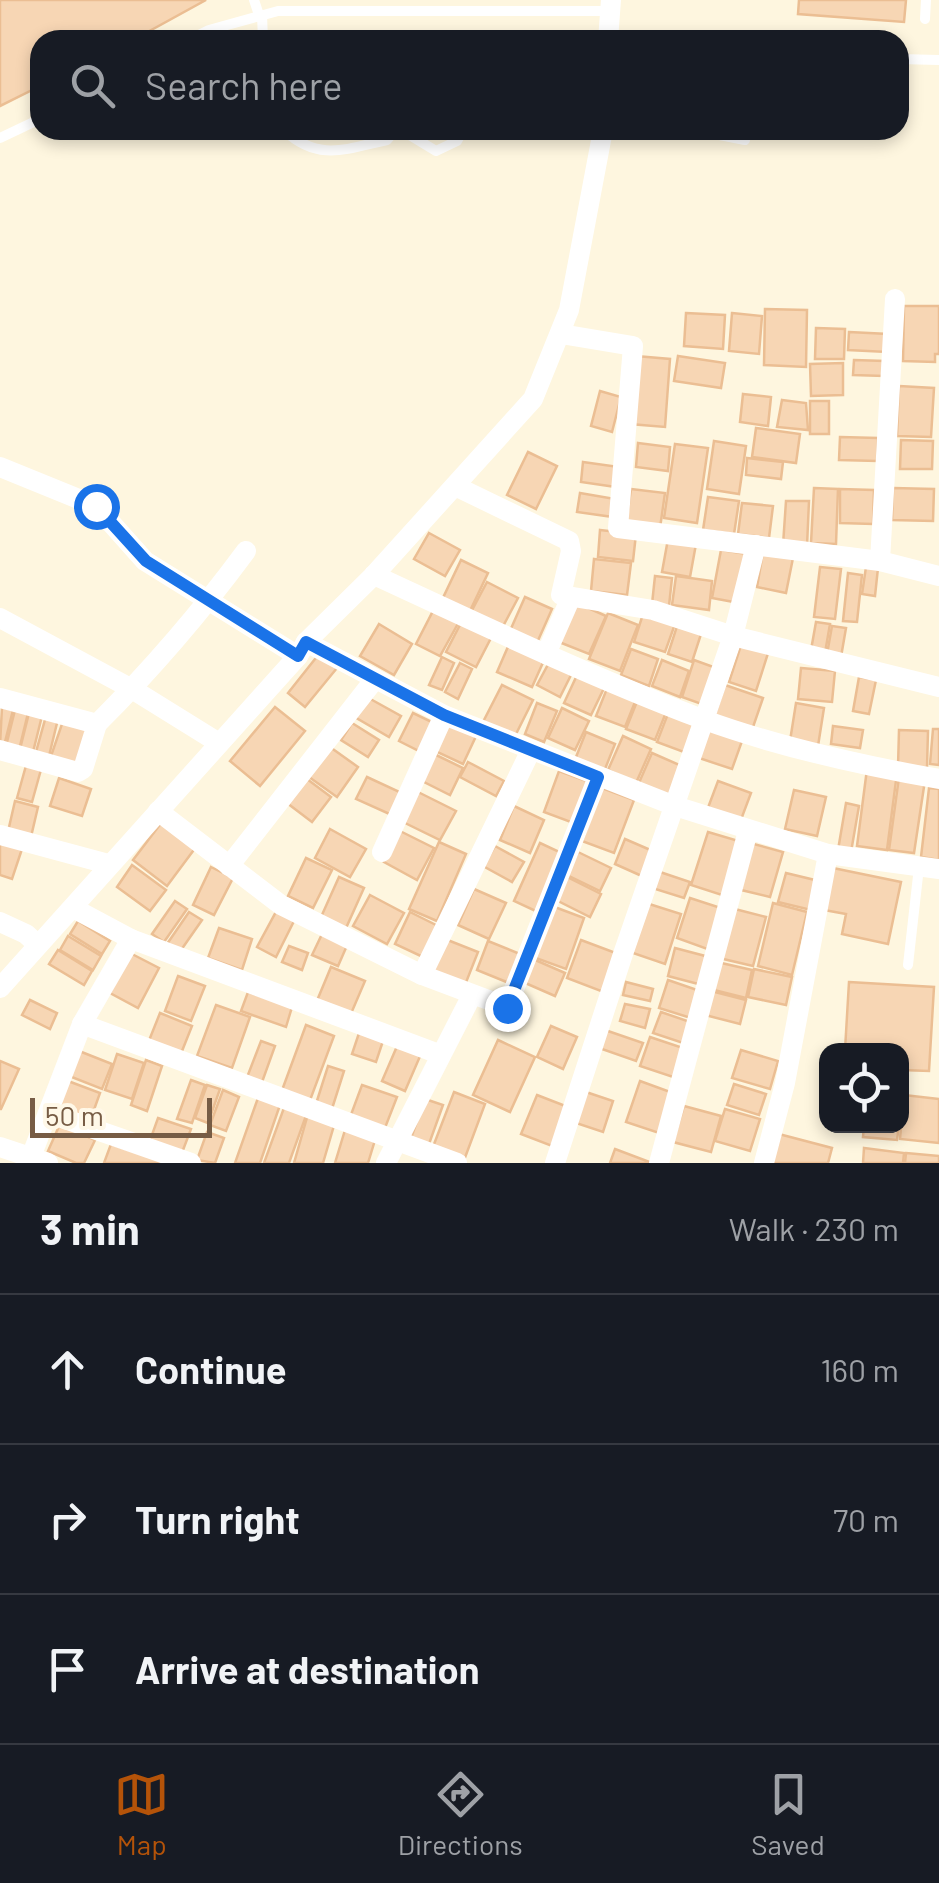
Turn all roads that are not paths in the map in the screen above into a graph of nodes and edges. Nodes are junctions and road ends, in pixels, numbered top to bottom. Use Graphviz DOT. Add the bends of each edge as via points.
graph roads {
  1 [pos="254,0"];
  2 [pos="926,0"];
  3 [pos="610,5"];
  4 [pos="260,15"];
  5 [pos="925,19"];
  6 [pos="209,30"];
  7 [pos="262,30"];
  8 [pos="609,30"];
  9 [pos="909,59"];
  10 [pos="939,60"];
  11 [pos="30,123"];
  12 [pos="0,138"];
  13 [pos="295,140"];
  14 [pos="387,140"];
  15 [pos="418,140"];
  16 [pos="458,140"];
  17 [pos="601,140"];
  18 [pos="896,300"];
  19 [pos="561,334"];
  20 [pos="0,466"];
  21 [pos="454,486"];
  22 [pos="756,545"];
  23 [pos="246,551"];
  24 [pos="880,561"];
  25 [pos="374,575"];
  26 [pos="939,576"];
  27 [pos="571,597"];
  28 [pos="210,600"];
  29 [pos="0,618"];
  30 [pos="733,636"];
  31 [pos="302,649"];
  32 [pos="546,654"];
  33 [pos="375,678"];
  34 [pos="939,687"];
  35 [pos="132,689"];
  36 [pos="0,698"];
  37 [pos="444,715"];
  38 [pos="705,720"];
  39 [pos="97,724"];
  40 [pos="219,743"];
  41 [pos="0,750"];
  42 [pos="531,750"];
  43 [pos="598,777"];
  44 [pos="939,778"];
  45 [pos="675,806"];
  46 [pos="158,811"];
  47 [pos="748,831"];
  48 [pos="0,835"];
  49 [pos="382,852"];
  50 [pos="828,854"];
  51 [pos="108,864"];
  52 [pos="229,866"];
  53 [pos="929,868"];
  54 [pos="73,908"];
  55 [pos="0,922"];
  56 [pos="131,939"];
  57 [pos="37,944"];
  58 [pos="908,965"];
  59 [pos="422,975"];
  60 [pos="0,988"];
  61 [pos="472,994"];
  62 [pos="82,1024"];
  63 [pos="439,1054"];
  64 [pos="48,1113"];
  65 [pos="397,1141"];
  66 [pos="0,1146"];
  67 [pos="39,1160"];
  68 [pos="191,1163"];
  69 [pos="386,1163"];
  70 [pos="457,1163"];
  71 [pos="555,1163"];
  72 [pos="659,1163"];
  73 [pos="764,1163"];
  1 -- 4 [label="lane"];
  2 -- 5 [label="lane"];
  3 -- 4 [label="lane"];
  3 -- 8 [label="street"];
  4 -- 6 [label="lane"];
  4 -- 7 [label="lane"];
  9 -- 10 [label="lane"];
  11 -- 12 [label="lane"];
  13 -- 14 [label="lane" via="330,152"];
  15 -- 16 [label="lane" via="436,151"];
  17 -- 19 [label="street"];
  18 -- 24 [label="street"];
  19 -- 21 [label="street" via="533,399"];
  19 -- 22 [label="street" via="634,346 618,528"];
  20 -- 28 [label="street" via="96,506 146,561"];
  21 -- 25 [label="street"];
  21 -- 27 [label="street" via="570,541 560,593"];
  22 -- 24 [label="street"];
  22 -- 30 [label="street"];
  23 -- 28 [label="street"];
  24 -- 26 [label="street"];
  25 -- 31 [label="street"];
  25 -- 32 [label="street"];
  27 -- 30 [label="street" via="653,610"];
  27 -- 32 [label="street"];
  28 -- 31 [label="street"];
  28 -- 35 [label="street"];
  29 -- 35 [label="street"];
  30 -- 34 [label="street"];
  30 -- 38 [label="street"];
  31 -- 33 [label="street"];
  31 -- 40 [label="street"];
  32 -- 38 [label="street"];
  33 -- 37 [label="street"];
  33 -- 52 [label="street"];
  35 -- 39 [label="street"];
  35 -- 40 [label="street"];
  36 -- 39 [label="street"];
  37 -- 42 [label="street"];
  37 -- 49 [label="street"];
  38 -- 44 [label="street" via="861,765"];
  38 -- 45 [label="street"];
  39 -- 41 [label="street" via="78,772"];
  40 -- 46 [label="street"];
  42 -- 43 [label="street"];
  42 -- 59 [label="street"];
  43 -- 45 [label="street"];
  43 -- 61 [label="street" via="507,1008"];
  45 -- 47 [label="street"];
  45 -- 71 [label="street"];
  46 -- 51 [label="street"];
  46 -- 52 [label="street"];
  47 -- 50 [label="street"];
  47 -- 72 [label="street"];
  48 -- 51 [label="street"];
  50 -- 53 [label="street"];
  50 -- 73 [label="street"];
  51 -- 54 [label="street"];
  52 -- 59 [label="street" via="281,906"];
  53 -- 58 [label="lane"];
  54 -- 56 [label="street"];
  54 -- 57 [label="street"];
  55 -- 57 [label="street"];
  56 -- 62 [label="street"];
  56 -- 63 [label="street"];
  57 -- 60 [label="street"];
  59 -- 61 [label="street"];
  61 -- 63 [label="street"];
  62 -- 64 [label="street"];
  62 -- 65 [label="street"];
  63 -- 65 [label="street"];
  64 -- 67 [label="street"];
  64 -- 68 [label="street"];
  65 -- 69 [label="street"];
  65 -- 70 [label="street"];
  66 -- 67 [label="street"];
}
